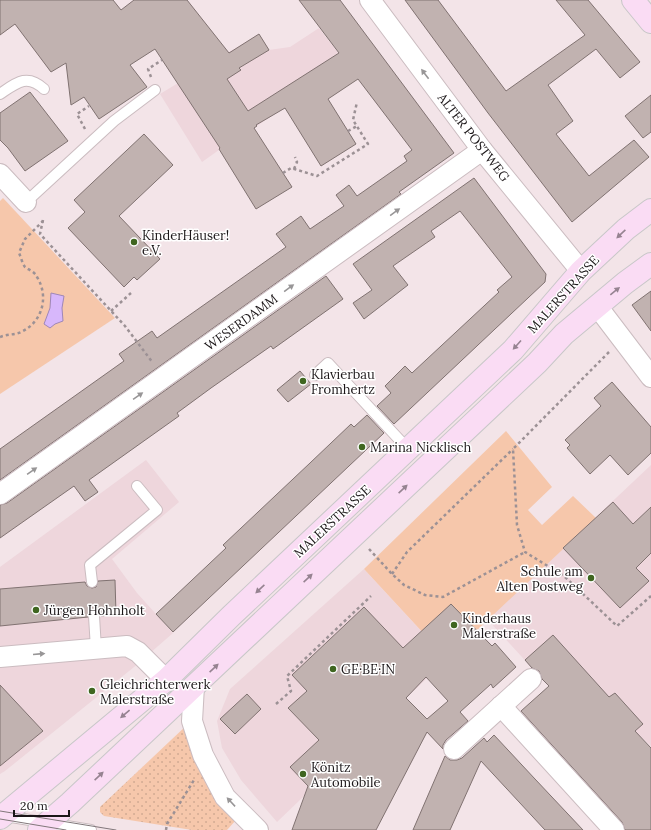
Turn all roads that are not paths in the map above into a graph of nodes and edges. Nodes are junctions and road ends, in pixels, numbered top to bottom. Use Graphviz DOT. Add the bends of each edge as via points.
graph roads {
  1 [pos="370,0"];
  2 [pos="633,0"];
  3 [pos="651,22"];
  4 [pos="44,89"];
  5 [pos="155,90"];
  6 [pos="0,94"];
  7 [pos="482,150"];
  8 [pos="0,174"];
  9 [pos="26,202"];
  10 [pos="651,210"];
  11 [pos="651,264"];
  12 [pos="581,271"];
  13 [pos="597,306"];
  14 [pos="315,374"];
  15 [pos="651,376"];
  16 [pos="408,450"];
  17 [pos="137,486"];
  18 [pos="0,494"];
  19 [pos="92,582"];
  20 [pos="94,616"];
  21 [pos="96,649"];
  22 [pos="0,657"];
  23 [pos="531,679"];
  24 [pos="166,680"];
  25 [pos="194,686"];
  26 [pos="501,706"];
  27 [pos="454,749"];
  28 [pos="1,816"];
  29 [pos="43,826"];
  30 [pos="91,830"];
  31 [pos="258,830"];
  32 [pos="614,830"];
  7 -- 1 [label="street, ALTER POSTWEG, one-way"];
  2 -- 3 [label="main road"];
  4 -- 6 [label="lane" via="38,83 27,80 18,82"];
  5 -- 9 [label="lane" via="114,121"];
  7 -- 12 [label="street, ALTER POSTWEG"];
  18 -- 7 [label="street, WESERDAMM, one-way"];
  8 -- 9 [label="street"];
  10 -- 12 [label="main road, MALERSTRASSE, one-way" via="626,229"];
  13 -- 11 [label="main road, MALERSTRASSE, one-way"];
  12 -- 16 [label="main road, MALERSTRASSE, one-way" via="513,350"];
  13 -- 15 [label="street"];
  25 -- 13 [label="main road, MALERSTRASSE, one-way" via="537,363 564,334"];
  14 -- 16 [label="lane" via="328,363"];
  16 -- 24 [label="main road, MALERSTRASSE, one-way"];
  17 -- 19 [label="lane" via="157,510 90,564"];
  20 -- 21 [label="lane"];
  22 -- 21 [label="street, one-way"];
  21 -- 24 [label="street" via="127,646 138,652"];
  23 -- 26 [label="street"];
  24 -- 28 [label="main road, MALERSTRASSE, one-way"];
  29 -- 25 [label="main road, MALERSTRASSE, one-way"];
  31 -- 25 [label="street, one-way" via="225,797 203,755 192,721"];
  26 -- 27 [label="street"];
  26 -- 32 [label="street"];
  28 -- 29 [label="lane"];
  29 -- 30 [label="lane"];
}
